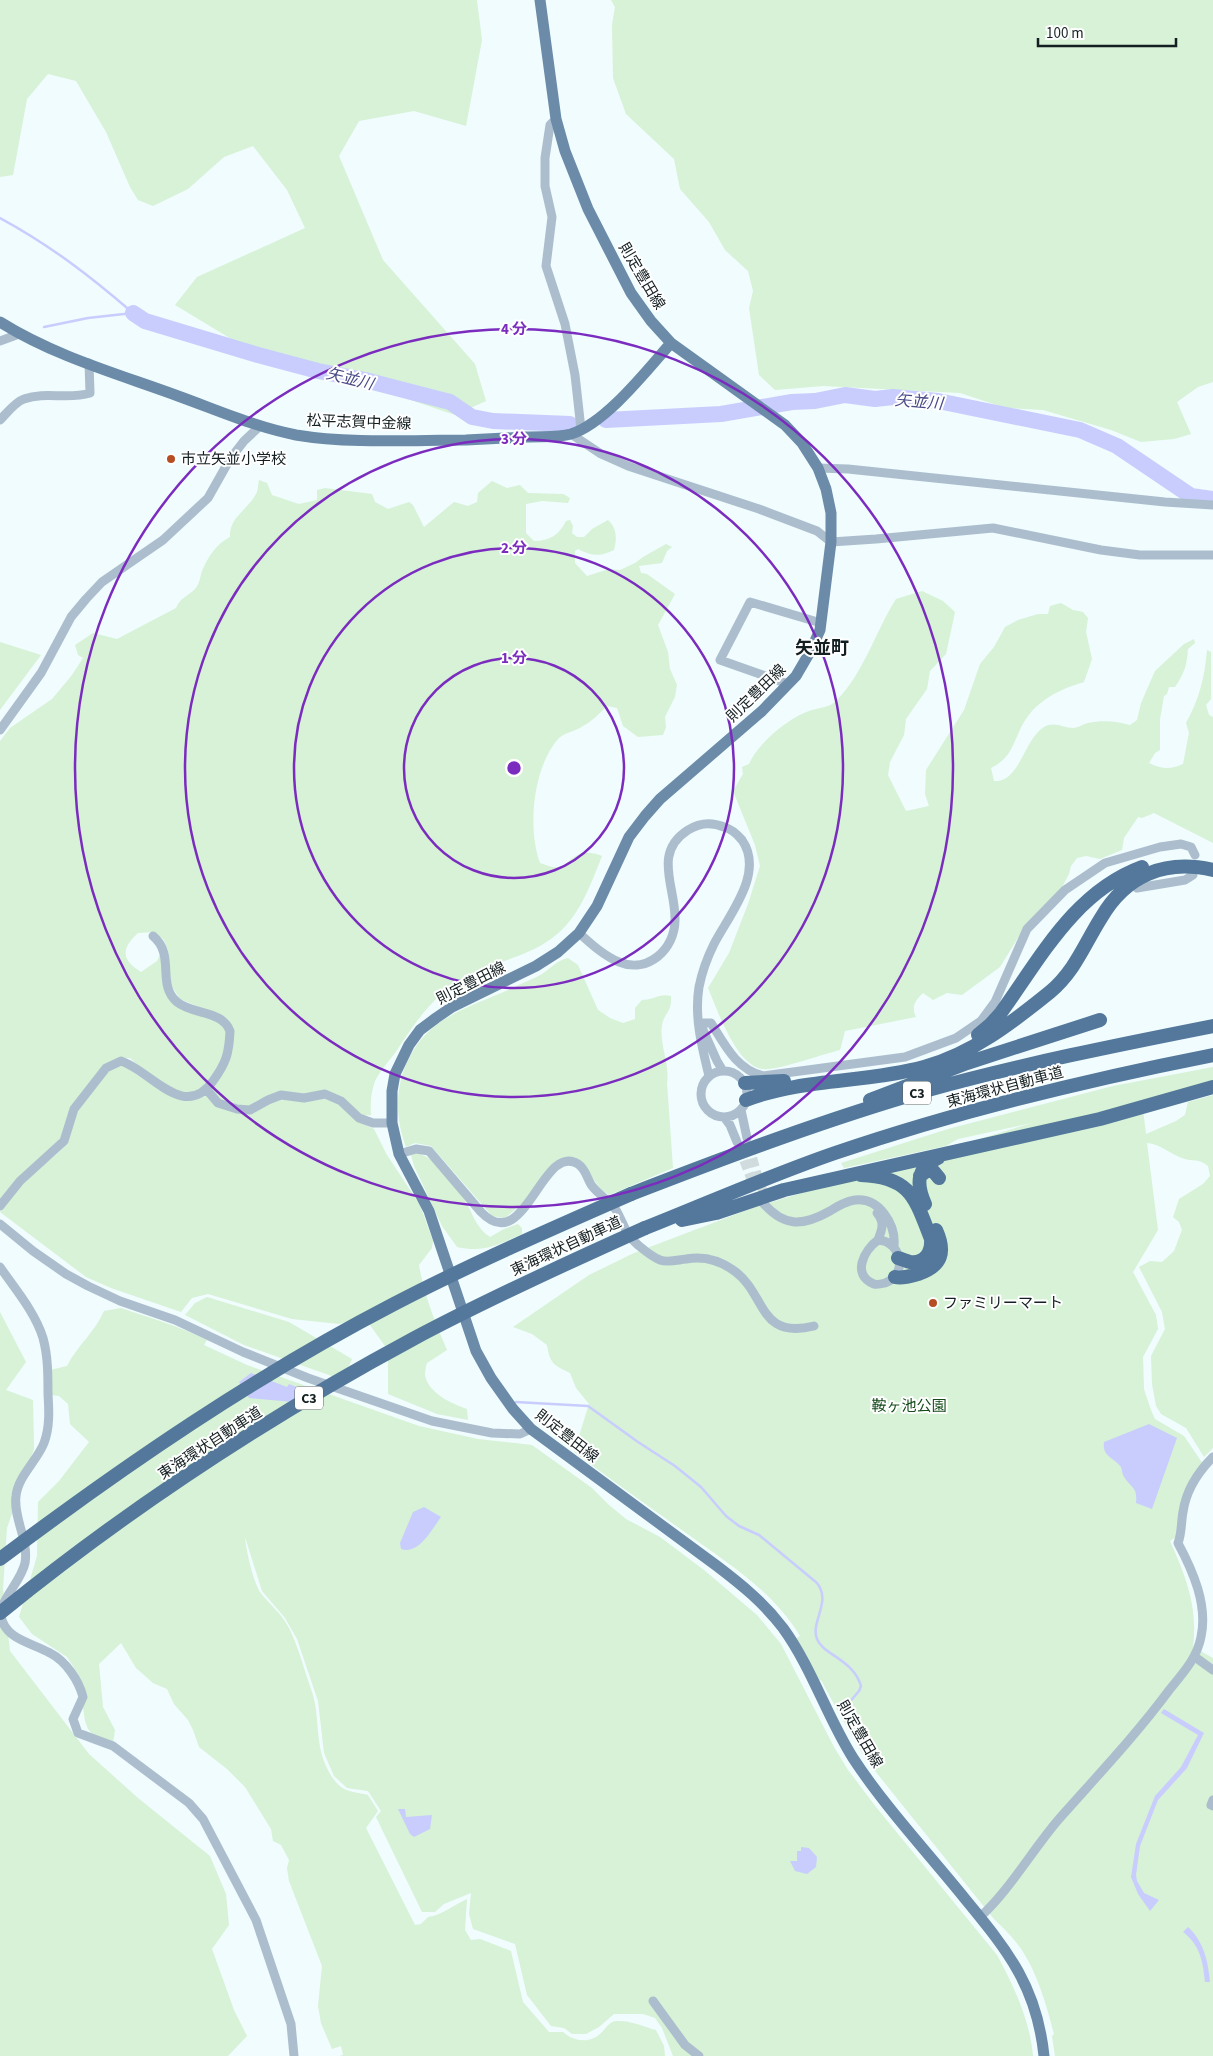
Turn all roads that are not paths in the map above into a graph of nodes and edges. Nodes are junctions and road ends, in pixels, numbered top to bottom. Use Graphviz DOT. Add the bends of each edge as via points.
graph roads {
  1 [pos="540,0"];
  2 [pos="556,119"];
  3 [pos="0,322"];
  4 [pos="19,334"];
  5 [pos="0,341"];
  6 [pos="671,343"];
  7 [pos="89,363"];
  8 [pos="0,420"];
  9 [pos="260,426"];
  10 [pos="576,432"];
  11 [pos="818,468"];
  12 [pos="1213,505"];
  13 [pos="831,542"];
  14 [pos="1213,555"];
  15 [pos="821,623"];
  16 [pos="788,684"];
  17 [pos="0,730"];
  18 [pos="1195,855"];
  19 [pos="1213,865"];
  20 [pos="1213,870"];
  21 [pos="1192,875"];
  22 [pos="1138,888"];
  23 [pos="579,933"];
  24 [pos="153,936"];
  25 [pos="1100,1020"];
  26 [pos="700,1023"];
  27 [pos="1213,1026"];
  28 [pos="1213,1055"];
  29 [pos="723,1071"];
  30 [pos="709,1076"];
  31 [pos="744,1083"];
  32 [pos="1213,1087"];
  33 [pos="207,1090"];
  34 [pos="744,1105"];
  35 [pos="724,1117"];
  36 [pos="392,1123"];
  37 [pos="784,1136"];
  38 [pos="747,1138"];
  39 [pos="737,1142"];
  40 [pos="948,1153"];
  41 [pos="399,1154"];
  42 [pos="920,1176"];
  43 [pos="837,1177"];
  44 [pos="939,1178"];
  45 [pos="765,1202"];
  46 [pos="0,1206"];
  47 [pos="874,1206"];
  48 [pos="0,1224"];
  49 [pos="645,1228"];
  50 [pos="878,1240"];
  51 [pos="896,1252"];
  52 [pos="0,1267"];
  53 [pos="895,1277"];
  54 [pos="814,1326"];
  55 [pos="531,1429"];
  56 [pos="1213,1457"];
  57 [pos="0,1559"];
  58 [pos="0,1613"];
  59 [pos="1195,1657"];
  60 [pos="1213,1670"];
  61 [pos="1213,1800"];
  62 [pos="1213,1806"];
  63 [pos="980,1917"];
  64 [pos="653,2001"];
  65 [pos="294,2056"];
  66 [pos="699,2056"];
  67 [pos="1044,2056"];
  1 -- 2 [label="main road, 則定豊田線"];
  2 -- 6 [label="main road, 則定豊田線" via="574,178 604,242 631,293"];
  2 -- 10 [label="street" via="550,125 545,158 544,186 552,217 546,266 575,375"];
  3 -- 4 [label="main road, 松平志賀中金線"];
  4 -- 5 [label="street"];
  4 -- 7 [label="main road, 松平志賀中金線"];
  6 -- 10 [label="main road, 松平志賀中金線" via="610,409"];
  6 -- 11 [label="main road, 則定豊田線" via="785,425 802,443"];
  7 -- 8 [label="street" via="90,393 77,398 38,396 22,399"];
  7 -- 9 [label="main road, 松平志賀中金線"];
  9 -- 10 [label="main road, 松平志賀中金線" via="334,440 485,440 554,437"];
  9 -- 17 [label="street" via="230,459 208,498 163,540 102,582 86,599 71,617 41,673"];
  10 -- 13 [label="street" via="601,454 628,466 759,509 817,531"];
  11 -- 12 [label="street"];
  11 -- 13 [label="main road, 則定豊田線" via="831,513"];
  13 -- 14 [label="street" via="993,528 1140,555"];
  13 -- 15 [label="main road, 則定豊田線"];
  15 -- 16 [label="main road, 則定豊田線" via="810,652"];
  15 -- 16 [label="street" via="750,602 720,660"];
  16 -- 23 [label="main road, 則定豊田線" via="645,816 630,837 597,906"];
  18 -- 26 [label="street" via="1191,847 1181,844 1160,847 1106,863 1064,890 1027,929 994,1002 981,1022 932,1048 905,1057 763,1076 743,1068 722,1043 711,1023"];
  19 -- 31 [label="highway" via="1157,862 1092,896 1065,923 990,1025 958,1046 909,1062"];
  20 -- 34 [label="highway" via="1170,866 1158,869 1124,889 1109,906 1075,966 1059,984 991,1036 959,1054 908,1071 786,1089"];
  21 -- 22 [label="street" via="1185,880"];
  23 -- 26 [label="street" via="619,962 643,964 655,959 664,952 674,933 674,906 667,864 675,842 681,834 698,825 719,825 738,835 750,858 747,882 706,961 699,989"];
  23 -- 36 [label="main road, 則定豊田線" via="536,966 452,1007 420,1030 409,1044 395,1074"];
  24 -- 33 [label="street" via="164,949 171,994 187,1007 224,1022 230,1031 226,1060"];
  25 -- 37 [label="highway" via="888,1092"];
  26 -- 29 [label="street"];
  26 -- 30 [label="street" via="698,1034"];
  27 -- 37 [label="highway, 東海環状自動車道 / C3" via="1016,1067 927,1090"];
  28 -- 49 [label="highway, 東海環状自動車道 / C3" via="1053,1090 872,1141 775,1175"];
  29 -- 30 [label="street"];
  29 -- 31 [label="street" via="736,1074"];
  30 -- 35 [label="street" via="702,1088 703,1102 711,1113"];
  31 -- 34 [label="street" via="747,1089"];
  32 -- 40 [label="highway" via="1100,1120"];
  33 -- 36 [label="street" via="224,1106 250,1110 281,1095 304,1098 325,1094 341,1101 360,1118 373,1123"];
  33 -- 46 [label="street" via="199,1095 182,1096 165,1090 130,1064 114,1063 106,1068 74,1109 64,1141 20,1181"];
  34 -- 35 [label="street"];
  34 -- 38 [label="street"];
  35 -- 39 [label="street"];
  36 -- 41 [label="main road, 則定豊田線"];
  37 -- 57 [label="highway, 東海環状自動車道 / C3, bridge" via="631,1194 393,1304 168,1439 76,1501"];
  40 -- 42 [label="highway" via="928,1164"];
  40 -- 43 [label="highway"];
  41 -- 54 [label="street" via="416,1149 430,1151 489,1221 496,1223 516,1216 553,1170 565,1162 572,1162 584,1169 592,1186 616,1209 630,1238 650,1254 667,1261 689,1258 716,1261 743,1278 765,1314 778,1324 793,1329"];
  41 -- 55 [label="main road, 則定豊田線" via="429,1211 476,1351 496,1386"];
  42 -- 44 [label="highway" via="928,1170"];
  42 -- 53 [label="highway" via="919,1191 940,1240 940,1256 932,1268"];
  43 -- 49 [label="highway" via="784,1190 716,1213"];
  43 -- 51 [label="highway" via="855,1174 874,1176 901,1185 912,1194 932,1247 922,1260 912,1262"];
  45 -- 47 [label="street" via="775,1215 784,1220 802,1222 856,1200"];
  47 -- 50 [label="street" via="882,1221"];
  47 -- 51 [label="street" via="884,1211"];
  48 -- 55 [label="street" via="33,1251 88,1286 298,1374 432,1421 492,1433 520,1434"];
  49 -- 58 [label="highway, 東海環状自動車道 / C3, bridge" via="486,1302 336,1382 190,1474 98,1538"];
  50 -- 51 [label="street" via="884,1240"];
  50 -- 53 [label="street" via="864,1255 861,1262 863,1274 873,1284 879,1285"];
  51 -- 53 [label="street" via="900,1269"];
  52 -- 65 [label="street" via="34,1317 43,1338 49,1414 43,1445 17,1490 16,1510 25,1559 20,1578 2,1602 1,1618 10,1632 57,1657 75,1677 83,1698 73,1719 78,1733 113,1746 196,1809 203,1819 256,1920 291,2024"];
  55 -- 63 [label="main road, 則定豊田線" via="717,1566 771,1613 801,1658 853,1758"];
  56 -- 59 [label="street" via="1189,1489 1178,1543 1198,1590 1202,1617"];
  59 -- 60 [label="street"];
  59 -- 63 [label="street"];
  61 -- 62 [label="street"];
  63 -- 67 [label="main road, 則定豊田線" via="1006,1949 1023,1979 1039,2028"];
  64 -- 66 [label="street" via="685,2044"];
}
